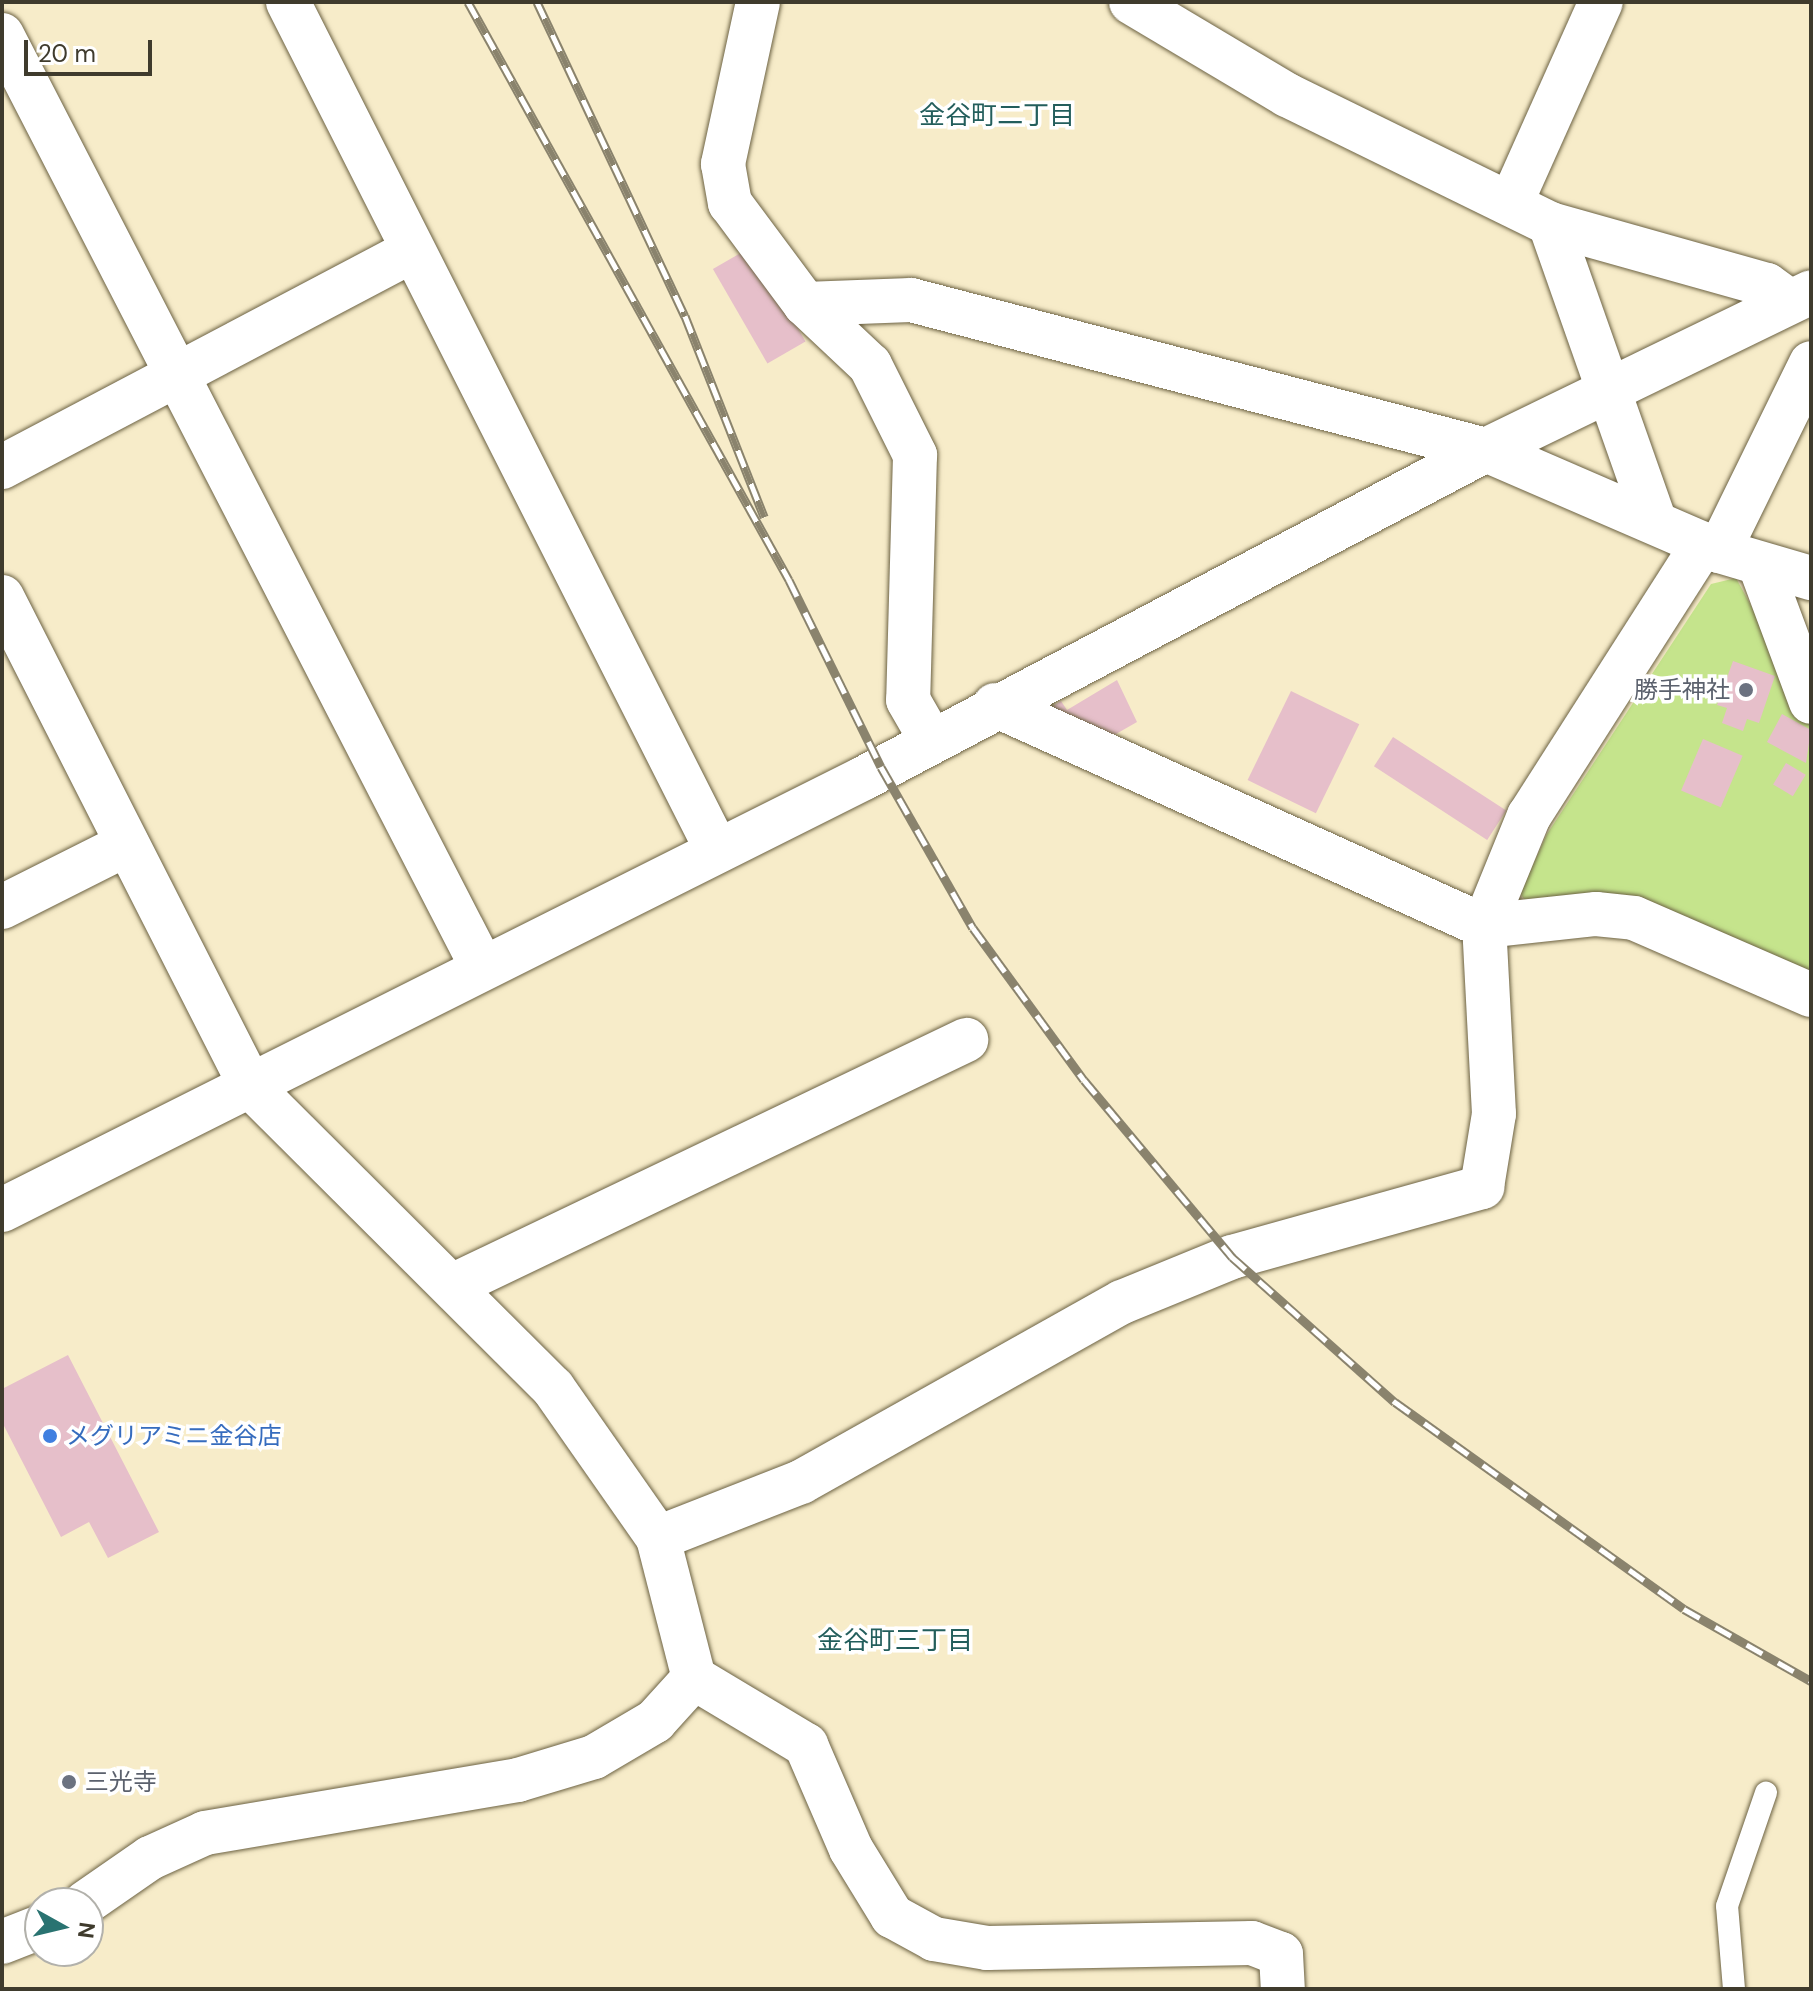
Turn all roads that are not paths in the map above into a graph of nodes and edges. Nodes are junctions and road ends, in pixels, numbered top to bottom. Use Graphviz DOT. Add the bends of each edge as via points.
graph roads {
  1 [pos="288,2"];
  2 [pos="758,2"];
  3 [pos="1131,2"];
  4 [pos="1601,2"];
  5 [pos="2,35"];
  6 [pos="1511,203"];
  7 [pos="1550,224"];
  8 [pos="410,252"];
  9 [pos="1800,296"];
  10 [pos="805,304"];
  11 [pos="1811,363"];
  12 [pos="173,377"];
  13 [pos="1609,389"];
  14 [pos="1486,450"];
  15 [pos="2,467"];
  16 [pos="1654,519"];
  17 [pos="1711,547"];
  18 [pos="1760,565"];
  19 [pos="1811,578"];
  20 [pos="2,597"];
  21 [pos="1811,702"];
  22 [pos="995,705"];
  23 [pos="931,740"];
  24 [pos="127,844"];
  25 [pos="717,850"];
  26 [pos="2,907"];
  27 [pos="1484,926"];
  28 [pos="482,967"];
  29 [pos="1811,995"];
  30 [pos="966,1040"];
  31 [pos="251,1087"];
  32 [pos="2,1210"];
  33 [pos="454,1285"];
  34 [pos="658,1538"];
  35 [pos="694,1678"];
  36 [pos="1766,1793"];
  37 [pos="104,1890"];
  38 [pos="24,1933"];
  39 [pos="2,1942"];
  40 [pos="1283,1989"];
  41 [pos="1734,1989"];
  1 -- 8 [label="street"];
  2 -- 10 [label="street" via="723,164 730,203"];
  3 -- 6 [label="street" via="1287,95"];
  4 -- 6 [label="street"];
  5 -- 12 [label="street"];
  6 -- 7 [label="street"];
  7 -- 9 [label="street"];
  7 -- 13 [label="street"];
  8 -- 12 [label="street"];
  8 -- 25 [label="street"];
  9 -- 13 [label="street"];
  10 -- 14 [label="street" via="911,300"];
  10 -- 23 [label="street" via="870,365 915,455 908,700"];
  11 -- 17 [label="street"];
  12 -- 15 [label="street"];
  12 -- 28 [label="street"];
  13 -- 14 [label="street"];
  13 -- 16 [label="street"];
  14 -- 16 [label="street"];
  14 -- 22 [label="street"];
  16 -- 17 [label="street"];
  17 -- 18 [label="street"];
  17 -- 27 [label="street" via="1524,825"];
  18 -- 19 [label="street"];
  18 -- 21 [label="street"];
  20 -- 24 [label="street"];
  22 -- 23 [label="street"];
  22 -- 27 [label="street"];
  23 -- 25 [label="street"];
  24 -- 26 [label="street"];
  24 -- 31 [label="street"];
  25 -- 28 [label="street"];
  27 -- 29 [label="street" via="1596,914 1634,918"];
  27 -- 34 [label="street" via="1494,1114 1482,1187 1232,1257 1122,1302 801,1482"];
  28 -- 31 [label="street"];
  30 -- 33 [label="street"];
  31 -- 32 [label="street"];
  31 -- 33 [label="street"];
  33 -- 34 [label="street" via="553,1388"];
  34 -- 35 [label="street"];
  35 -- 37 [label="street" via="655,1721 594,1757 518,1780 205,1833 150,1858"];
  35 -- 40 [label="street" via="806,1745 851,1849 892,1916 934,1939 987,1948 1252,1943 1281,1954"];
  36 -- 41 [label="lane" via="1727,1906"];
  38 -- 39 [label="street"];
}
